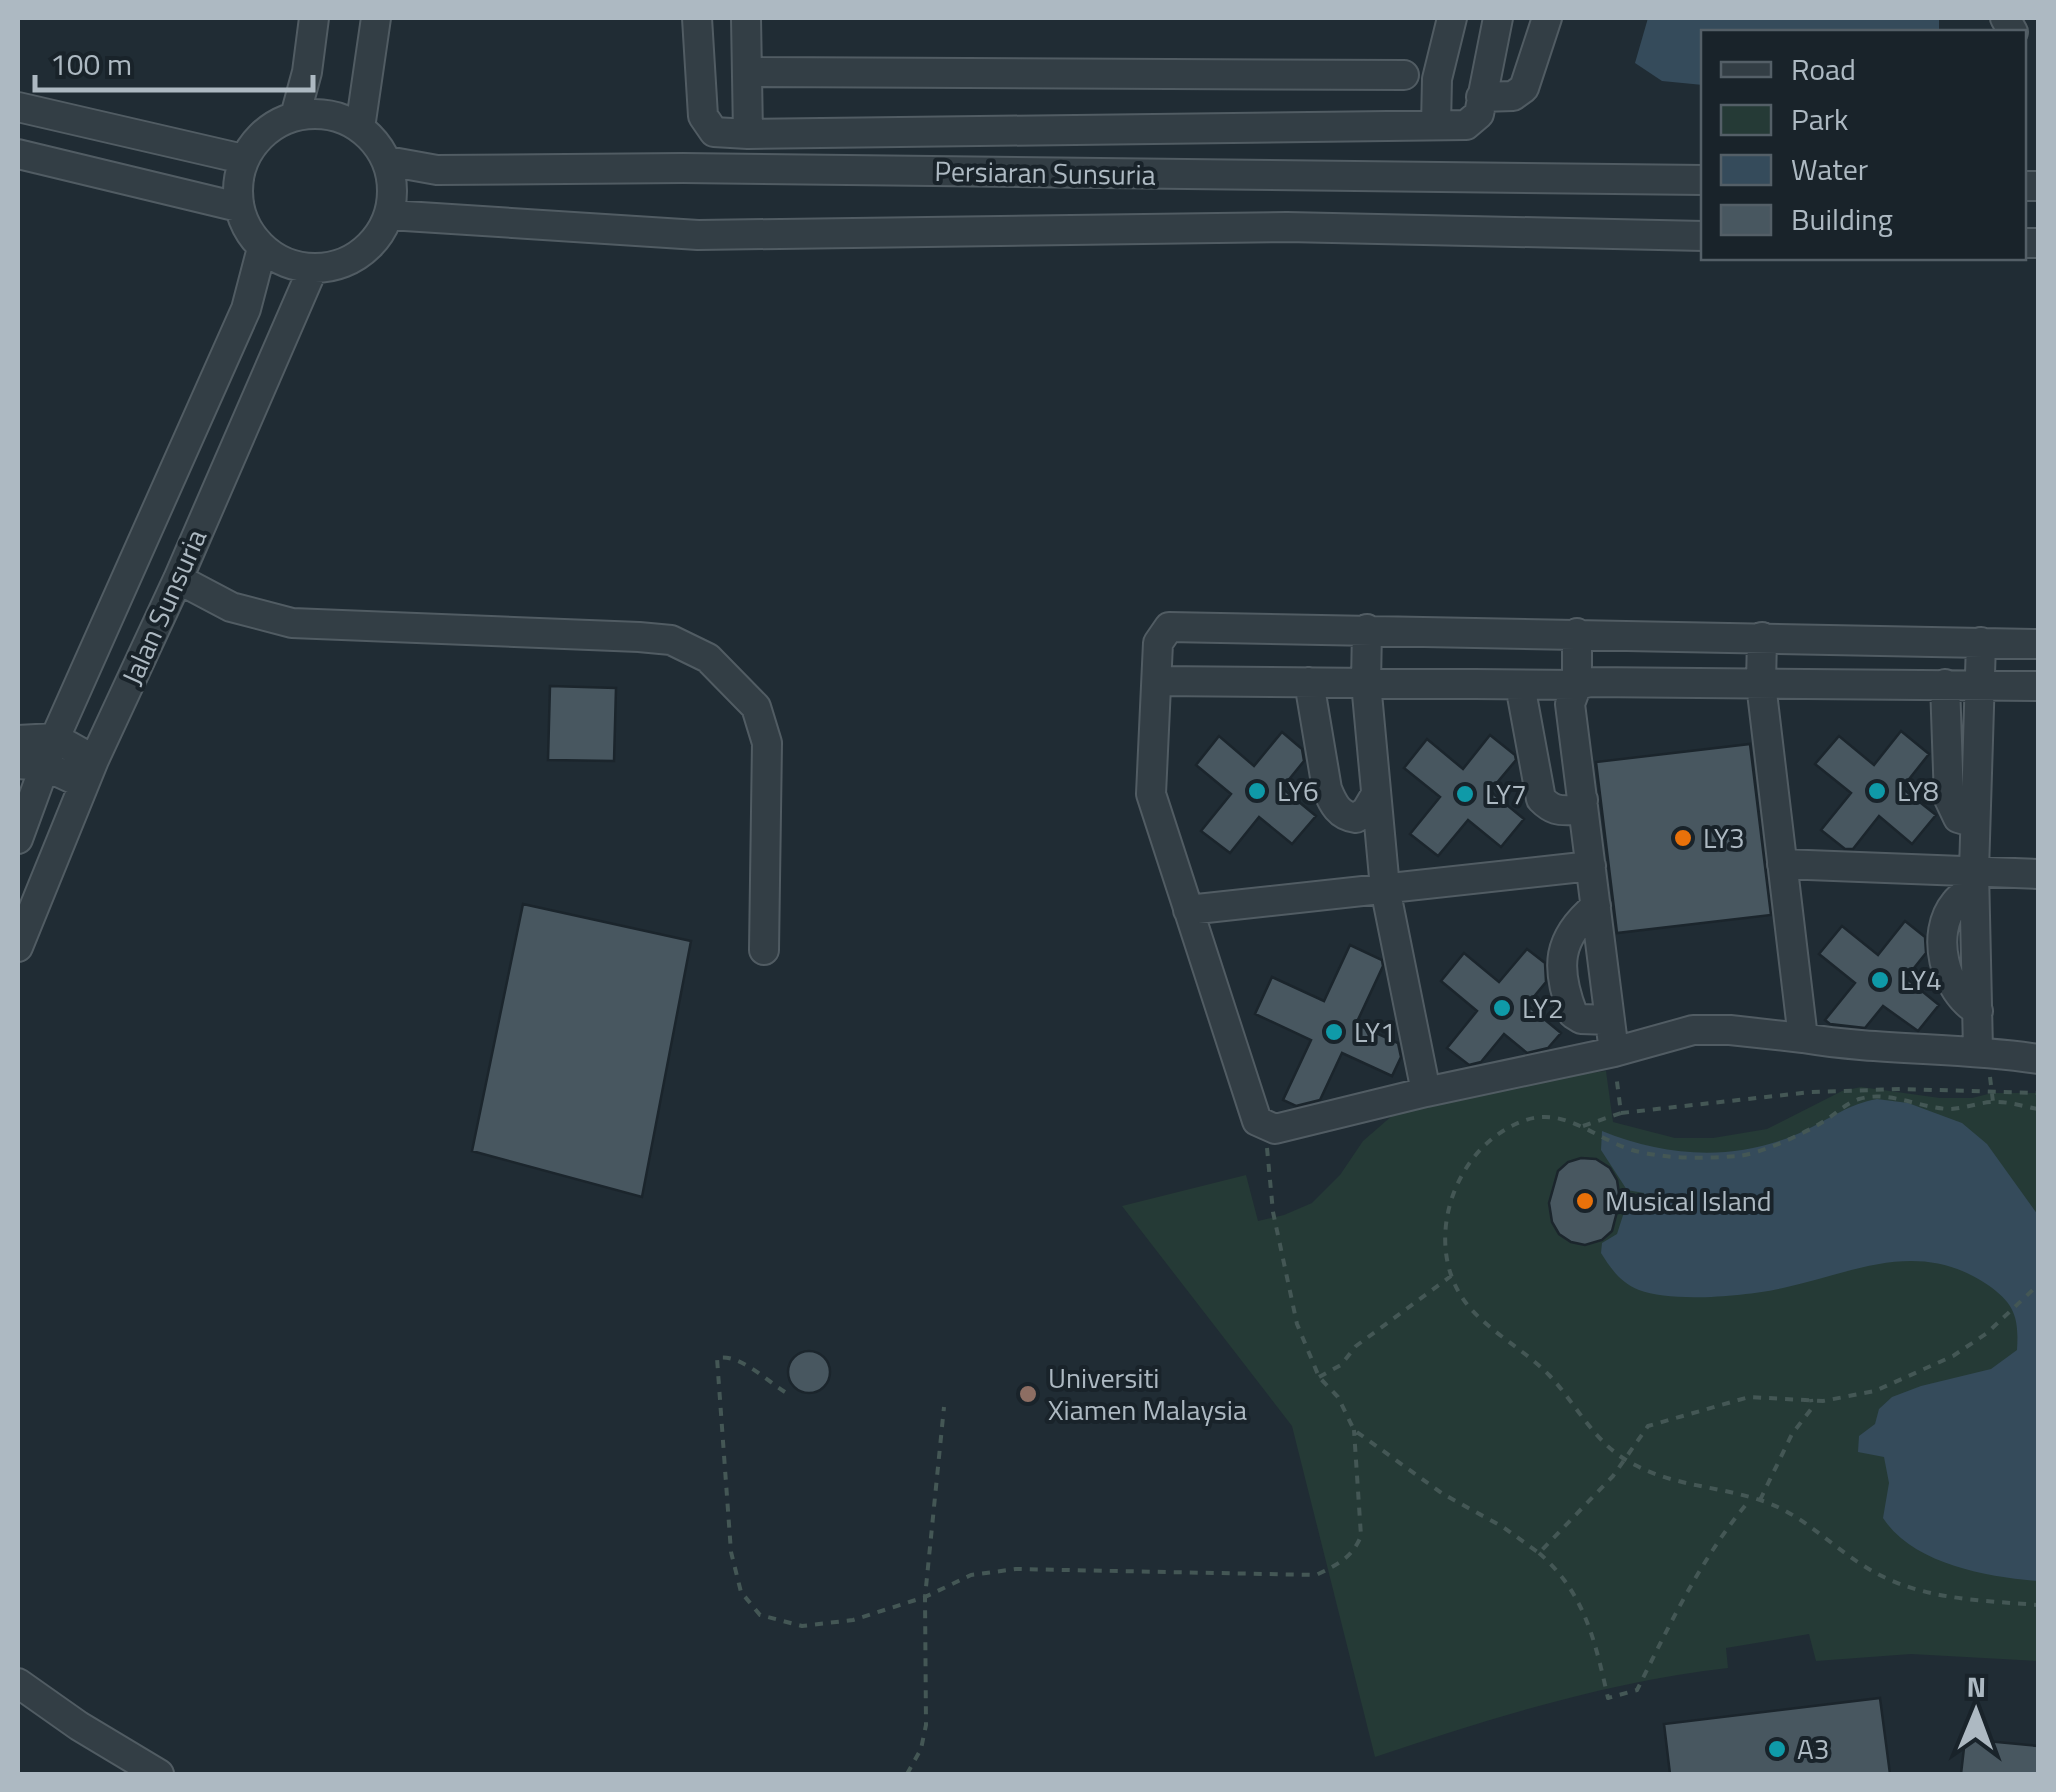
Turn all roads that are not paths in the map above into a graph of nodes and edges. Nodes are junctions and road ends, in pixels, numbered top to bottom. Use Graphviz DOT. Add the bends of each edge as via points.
graph roads {
  1 [pos="314,18"];
  2 [pos="376,18"];
  3 [pos="697,18"];
  4 [pos="746,18"];
  5 [pos="1452,18"];
  6 [pos="1498,18"];
  7 [pos="1548,18"];
  8 [pos="747,72"];
  9 [pos="1404,75"];
  10 [pos="1481,97"];
  11 [pos="18,107"];
  12 [pos="294,116"];
  13 [pos="1436,125"];
  14 [pos="360,128"];
  15 [pos="748,134"];
  16 [pos="18,154"];
  17 [pos="243,159"];
  18 [pos="386,160"];
  19 [pos="1701,180"];
  20 [pos="238,208"];
  21 [pos="389,215"];
  22 [pos="1701,236"];
  23 [pos="262,248"];
  24 [pos="313,268"];
  25 [pos="178,579"];
  26 [pos="1367,629"];
  27 [pos="1576,633"];
  28 [pos="1762,637"];
  29 [pos="1980,642"];
  30 [pos="2038,644"];
  31 [pos="1157,680"];
  32 [pos="1309,682"];
  33 [pos="1366,683"];
  34 [pos="1761,684"];
  35 [pos="1945,684"];
  36 [pos="1520,685"];
  37 [pos="1977,685"];
  38 [pos="1577,686"];
  39 [pos="2038,686"];
  40 [pos="55,738"];
  41 [pos="18,740"];
  42 [pos="31,765"];
  43 [pos="89,772"];
  44 [pos="1376,794"];
  45 [pos="1583,800"];
  46 [pos="1975,823"];
  47 [pos="18,838"];
  48 [pos="1782,864"];
  49 [pos="1592,866"];
  50 [pos="2038,874"];
  51 [pos="1974,879"];
  52 [pos="1385,888"];
  53 [pos="1596,906"];
  54 [pos="1188,910"];
  55 [pos="18,947"];
  56 [pos="764,950"];
  57 [pos="1610,1020"];
  58 [pos="1802,1038"];
  59 [pos="1978,1050"];
  60 [pos="1614,1052"];
  61 [pos="2038,1058"];
  62 [pos="1426,1092"];
  63 [pos="18,1683"];
  64 [pos="159,1774"];
  1 -- 12 [label="street"];
  2 -- 14 [label="street"];
  3 -- 15 [label="street" via="703,116 714,132"];
  4 -- 8 [label="street"];
  5 -- 13 [label="street"];
  6 -- 10 [label="street"];
  7 -- 10 [label="street" via="1524,88 1513,96"];
  8 -- 9 [label="street"];
  8 -- 15 [label="street"];
  10 -- 13 [label="street" via="1478,114 1466,125"];
  11 -- 17 [label="street"];
  12 -- 14 [label="street" via="340,117"];
  12 -- 17 [label="street" via="273,125"];
  13 -- 15 [label="street"];
  14 -- 18 [label="street"];
  16 -- 20 [label="street"];
  17 -- 20 [label="street"];
  18 -- 19 [label="street, Persiaran Sunsuria" via="437,170"];
  18 -- 21 [label="street" via="392,178"];
  20 -- 23 [label="street"];
  21 -- 22 [label="street, Persiaran Sunsuria" via="698,235 1286,227"];
  21 -- 24 [label="street" via="360,254"];
  23 -- 24 [label="street"];
  23 -- 40 [label="street, Jalan Sunsuria" via="246,308"];
  24 -- 25 [label="street, Jalan Sunsuria"];
  25 -- 43 [label="street, Jalan Sunsuria"];
  25 -- 56 [label="street" via="231,606 292,623 639,637 671,640 708,658 756,707 767,743"];
  26 -- 27 [label="street"];
  26 -- 31 [label="street" via="1168,626 1158,643"];
  26 -- 33 [label="street"];
  27 -- 28 [label="street"];
  27 -- 38 [label="street"];
  28 -- 29 [label="street"];
  28 -- 34 [label="street"];
  29 -- 30 [label="street"];
  29 -- 37 [label="street"];
  31 -- 32 [label="street"];
  31 -- 54 [label="street" via="1151,794"];
  32 -- 33 [label="street"];
  32 -- 44 [label="street" via="1332,801 1356,818"];
  33 -- 36 [label="street"];
  33 -- 44 [label="street"];
  34 -- 35 [label="street"];
  34 -- 38 [label="street"];
  34 -- 48 [label="street"];
  35 -- 37 [label="street"];
  35 -- 46 [label="street" via="1949,799 1958,818"];
  36 -- 38 [label="street"];
  36 -- 45 [label="street" via="1541,799 1563,811"];
  37 -- 39 [label="street"];
  37 -- 46 [label="street"];
  38 -- 45 [label="street" via="1570,704"];
  40 -- 41 [label="street"];
  40 -- 42 [label="street, Jalan Sunsuria"];
  40 -- 43 [label="street"];
  42 -- 43 [label="street"];
  42 -- 47 [label="street, Jalan Sunsuria"];
  43 -- 55 [label="street, Jalan Sunsuria"];
  44 -- 52 [label="street"];
  45 -- 49 [label="street"];
  46 -- 51 [label="street"];
  48 -- 51 [label="street"];
  48 -- 58 [label="street"];
  49 -- 52 [label="street"];
  49 -- 53 [label="street"];
  50 -- 51 [label="street"];
  51 -- 59 [label="street" via="1947,915 1942,946 1954,986 1978,1011"];
  52 -- 54 [label="street"];
  52 -- 62 [label="street"];
  53 -- 57 [label="street"];
  53 -- 57 [label="street" via="1570,932 1560,957 1573,1014"];
  54 -- 62 [label="street" via="1257,1121 1275,1129"];
  57 -- 60 [label="street"];
  58 -- 59 [label="street"];
  58 -- 60 [label="street" via="1693,1030"];
  59 -- 61 [label="street"];
  60 -- 62 [label="street"];
  63 -- 64 [label="street"];
}
